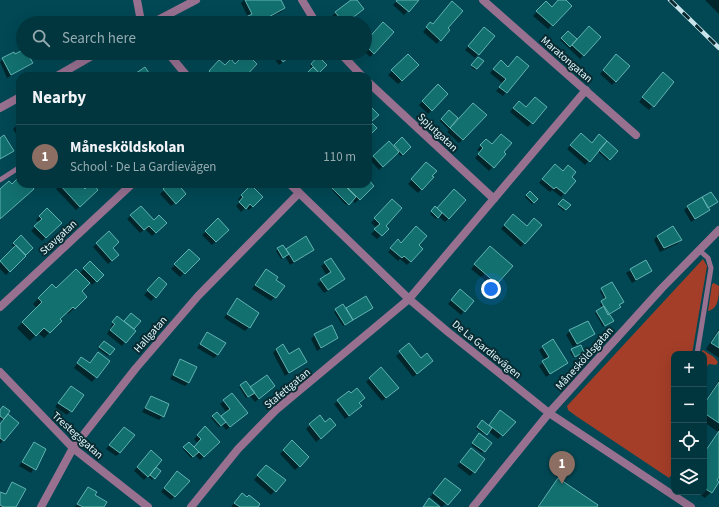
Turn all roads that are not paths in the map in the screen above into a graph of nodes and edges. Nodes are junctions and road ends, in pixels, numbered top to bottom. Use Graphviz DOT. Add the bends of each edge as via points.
graph roads {
  1 [pos="137,0"];
  2 [pos="196,0"];
  3 [pos="302,0"];
  4 [pos="483,0"];
  5 [pos="140,16"];
  6 [pos="165,16"];
  7 [pos="312,16"];
  8 [pos="85,60"];
  9 [pos="174,60"];
  10 [pos="347,60"];
  11 [pos="64,72"];
  12 [pos="184,72"];
  13 [pos="358,72"];
  14 [pos="372,86"];
  15 [pos="586,90"];
  16 [pos="16,99"];
  17 [pos="0,108"];
  18 [pos="636,135"];
  19 [pos="16,170"];
  20 [pos="0,180"];
  21 [pos="128,188"];
  22 [pos="294,188"];
  23 [pos="299,193"];
  24 [pos="494,199"];
  25 [pos="719,230"];
  26 [pos="699,250"];
  27 [pos="409,299"];
  28 [pos="0,307"];
  29 [pos="697,351"];
  30 [pos="0,372"];
  31 [pos="549,413"];
  32 [pos="73,448"];
  33 [pos="671,491"];
  34 [pos="676,495"];
  35 [pos="41,507"];
  36 [pos="148,507"];
  37 [pos="191,507"];
  38 [pos="473,507"];
  39 [pos="691,507"];
  1 -- 5 [label="street"];
  2 -- 6 [label="street"];
  3 -- 7 [label="street"];
  4 -- 15 [label="street, Maratongatan"];
  8 -- 11 [label="street"];
  9 -- 12 [label="street"];
  10 -- 13 [label="street"];
  14 -- 24 [label="street, Spjutgatan"];
  15 -- 18 [label="street, Maratongatan"];
  15 -- 24 [label="street, Stafettgatan"];
  16 -- 17 [label="street"];
  19 -- 20 [label="lane"];
  21 -- 28 [label="street, Stavgatan"];
  22 -- 23 [label="street, De La Gardievägen"];
  23 -- 27 [label="street, De La Gardievägen"];
  23 -- 32 [label="street, Hallgatan" via="198,296 136,368"];
  24 -- 27 [label="street, Stafettgatan"];
  25 -- 26 [label="street, Månesköldsgatan"];
  26 -- 29 [label="lane" via="708,258 711,268"];
  26 -- 31 [label="street, Månesköldsgatan"];
  27 -- 31 [label="street, De La Gardievägen"];
  27 -- 37 [label="street, Stafettgatan" via="276,410 238,449"];
  30 -- 32 [label="street, Trestegsgatan"];
  31 -- 33 [label="street, De La Gardievägen"];
  31 -- 38 [label="street, Månesköldsgatan"];
  32 -- 35 [label="street, Hallgatan"];
  32 -- 36 [label="street, Trestegsgatan"];
  34 -- 39 [label="street, De La Gardievägen"];
}
